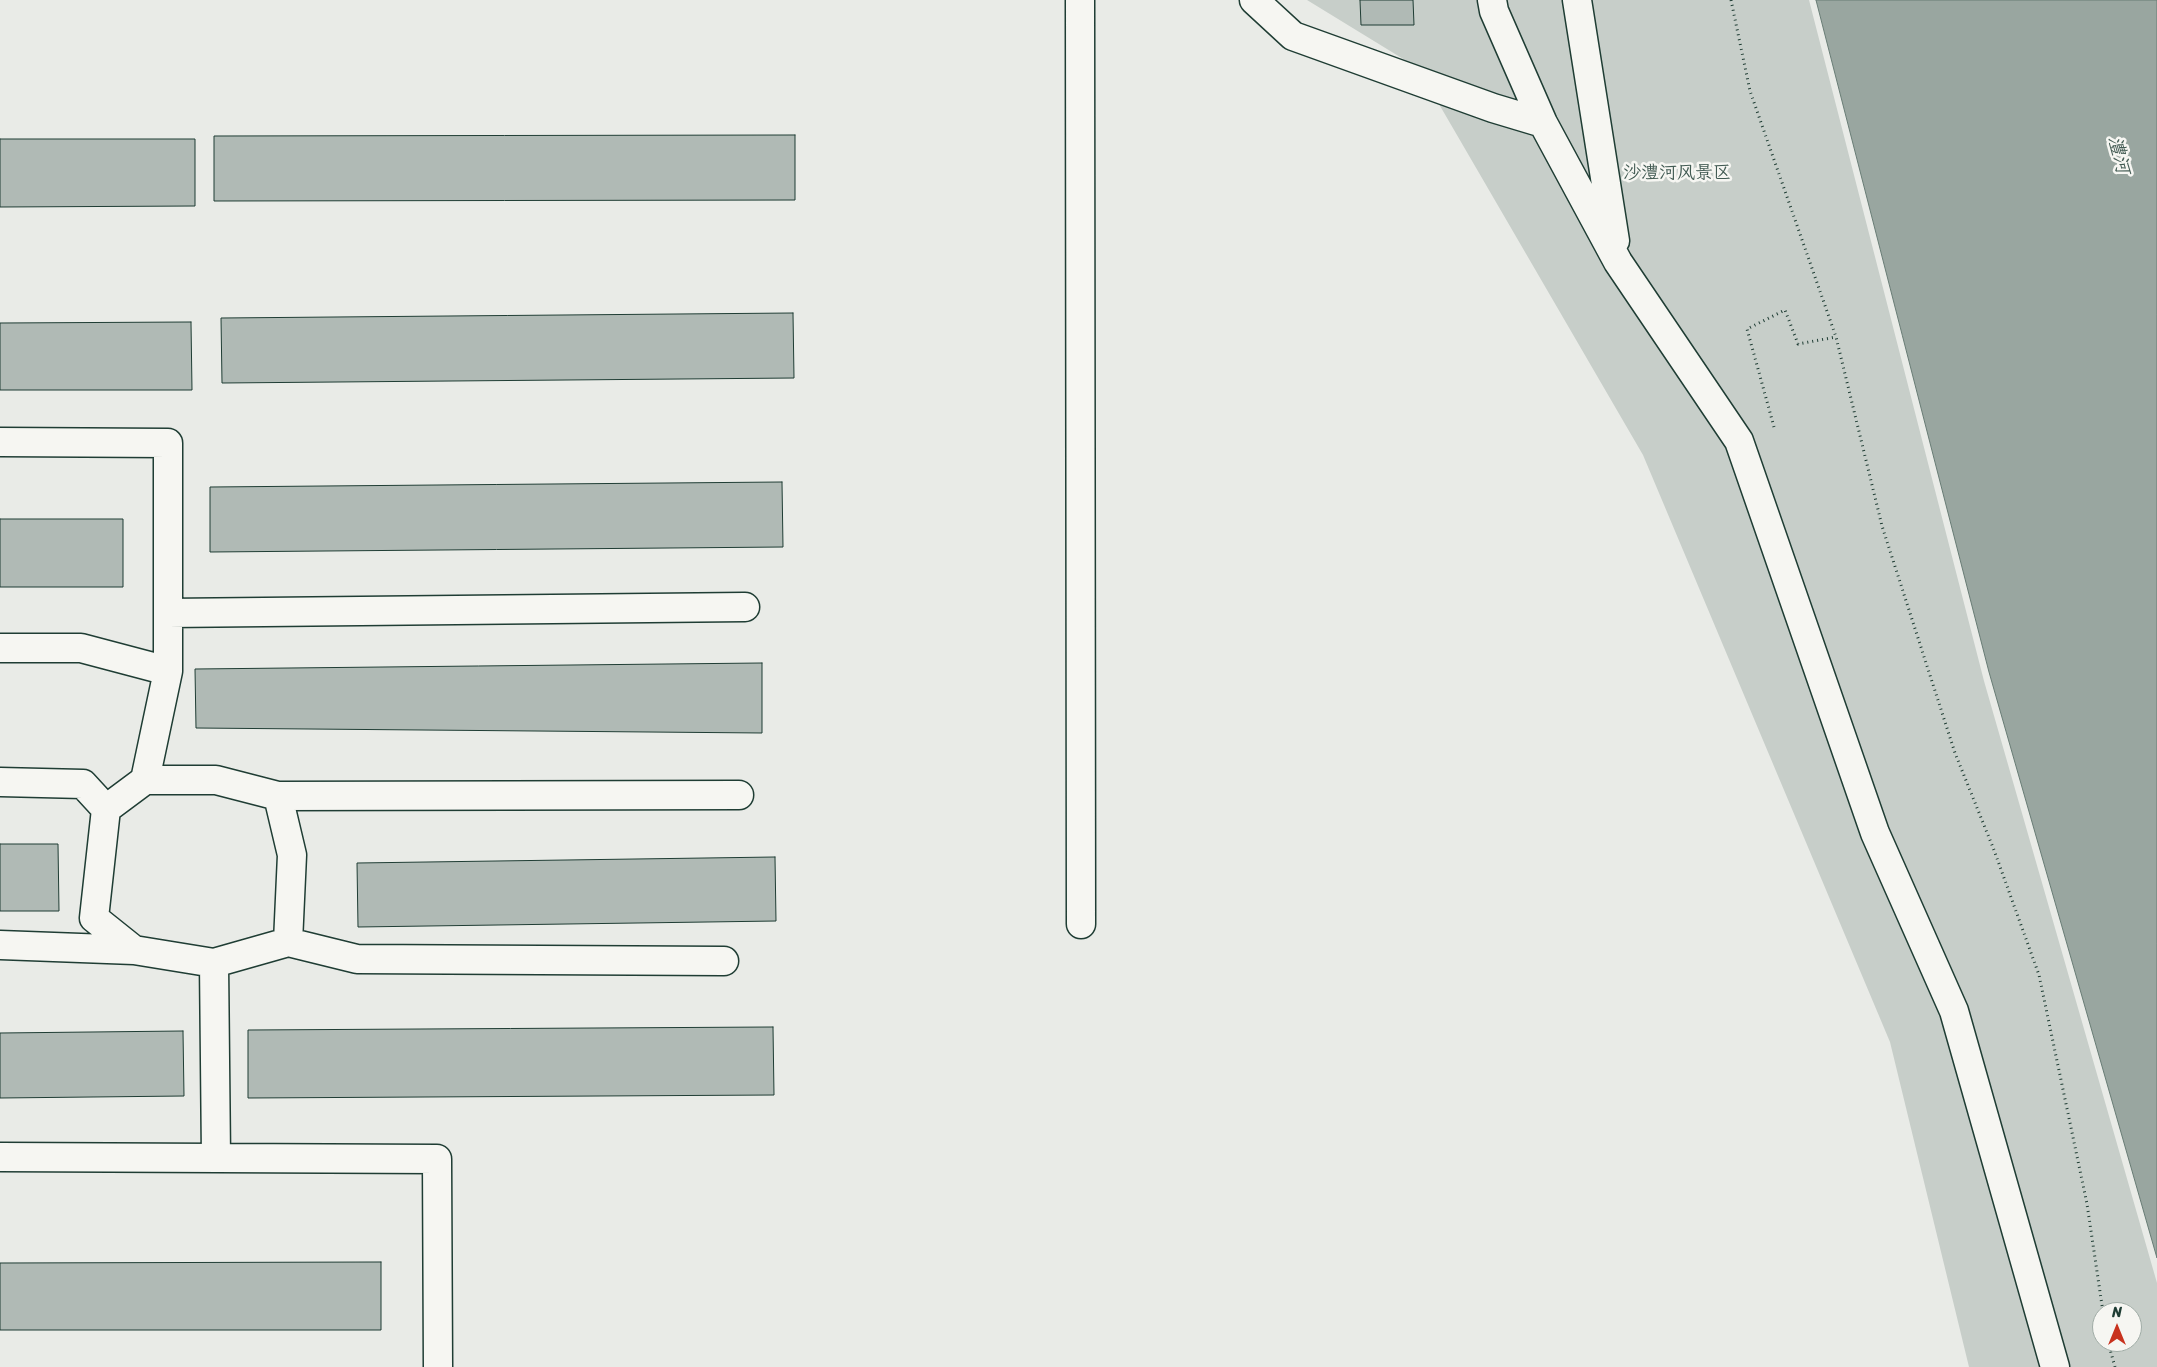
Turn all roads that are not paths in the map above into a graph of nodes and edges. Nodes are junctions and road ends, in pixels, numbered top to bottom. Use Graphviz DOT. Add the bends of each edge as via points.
graph roads {
  1 [pos="1080,0"];
  2 [pos="1254,0"];
  3 [pos="1492,0"];
  4 [pos="1577,0"];
  5 [pos="1543,123"];
  6 [pos="1618,262"];
  7 [pos="0,442"];
  8 [pos="745,607"];
  9 [pos="168,613"];
  10 [pos="0,648"];
  11 [pos="168,671"];
  12 [pos="145,780"];
  13 [pos="0,782"];
  14 [pos="739,795"];
  15 [pos="278,796"];
  16 [pos="106,809"];
  17 [pos="1082,924"];
  18 [pos="288,942"];
  19 [pos="0,945"];
  20 [pos="134,950"];
  21 [pos="724,960"];
  22 [pos="214,963"];
  23 [pos="0,1157"];
  24 [pos="216,1158"];
  25 [pos="438,1367"];
  26 [pos="2055,1367"];
  1 -- 17 [label="street"];
  2 -- 5 [label="street" via="1293,36"];
  3 -- 5 [label="street"];
  4 -- 6 [label="street"];
  5 -- 6 [label="street"];
  6 -- 26 [label="street" via="1739,441 1875,833 1954,1010"];
  7 -- 9 [label="street" via="168,443"];
  8 -- 9 [label="street"];
  9 -- 11 [label="street"];
  10 -- 11 [label="street" via="81,648"];
  11 -- 12 [label="street"];
  12 -- 15 [label="street" via="216,780"];
  12 -- 16 [label="street"];
  13 -- 16 [label="street" via="83,784"];
  14 -- 15 [label="street"];
  15 -- 18 [label="street" via="292,854"];
  16 -- 20 [label="street" via="94,918"];
  18 -- 21 [label="street" via="357,959"];
  18 -- 22 [label="street"];
  19 -- 20 [label="street"];
  20 -- 22 [label="street"];
  22 -- 24 [label="street"];
  23 -- 24 [label="street"];
  24 -- 25 [label="street" via="436,1159"];
}
